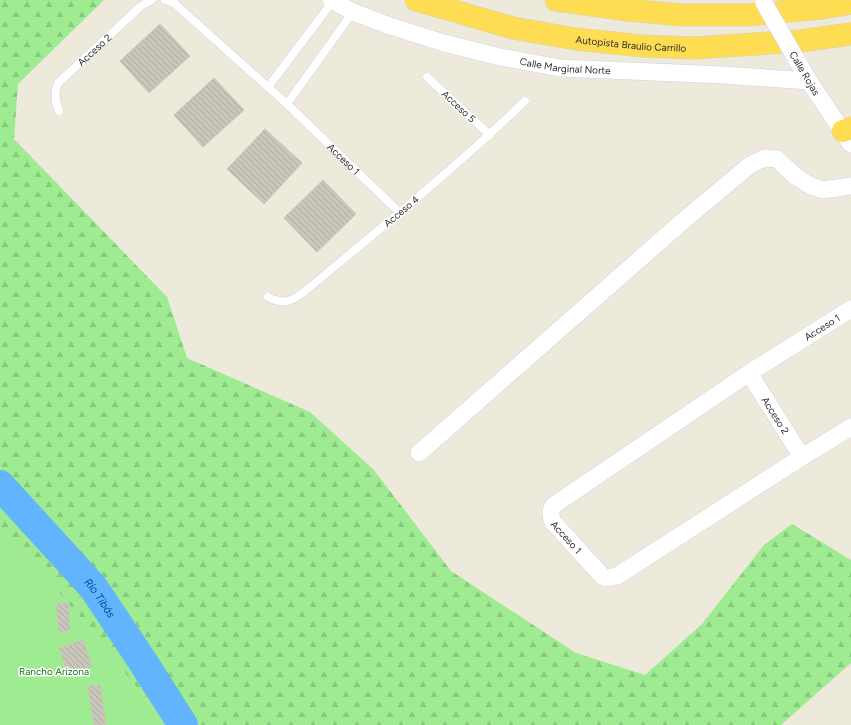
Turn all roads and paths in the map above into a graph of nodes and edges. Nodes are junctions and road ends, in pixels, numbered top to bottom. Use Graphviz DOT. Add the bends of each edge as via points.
graph roads {
  1 [pos="152,0"];
  2 [pos="165,0"];
  3 [pos="416,0"];
  4 [pos="556,0"];
  5 [pos="332,1"];
  6 [pos="763,1"];
  7 [pos="851,3"];
  8 [pos="353,12"];
  9 [pos="851,34"];
  10 [pos="427,77"];
  11 [pos="809,81"];
  12 [pos="268,87"];
  13 [pos="525,101"];
  14 [pos="287,104"];
  15 [pos="59,111"];
  16 [pos="848,134"];
  17 [pos="490,135"];
  18 [pos="851,186"];
  19 [pos="400,213"];
  20 [pos="268,297"];
  21 [pos="851,309"];
  22 [pos="749,373"];
  23 [pos="851,427"];
  24 [pos="419,453"];
  25 [pos="802,457"];
  1 -- 15 [label="lane, Acceso 2" via="141,6 58,83 56,104"];
  2 -- 12 [label="lane, Acceso 1" via="174,3"];
  3 -- 9 [label="highway, Autopista Braulio Carrillo" via="513,28 576,39 642,46 694,48 800,41"];
  4 -- 7 [label="highway" via="682,15 748,15"];
  5 -- 8 [label="street, Calle Marginal Norte"];
  5 -- 12 [label="lane"];
  6 -- 11 [label="street, Calle Rojas, bridge"];
  8 -- 11 [label="street, Calle Marginal Norte" via="444,43 560,68"];
  8 -- 14 [label="lane"];
  10 -- 17 [label="lane, Acceso 5"];
  11 -- 16 [label="street, Calle Rojas"];
  12 -- 14 [label="lane, Acceso 1"];
  13 -- 17 [label="lane, Acceso 4"];
  14 -- 19 [label="lane, Acceso 1"];
  17 -- 19 [label="lane, Acceso 4"];
  18 -- 24 [label="street" via="823,190 811,186 795,176 777,159 765,158 750,165"];
  19 -- 20 [label="lane, Acceso 4" via="294,299 286,302"];
  21 -- 22 [label="street, Acceso 1"];
  22 -- 25 [label="street, Acceso 2"];
  22 -- 25 [label="street, Acceso 1" via="554,505 550,515 553,522 602,576 611,578"];
  23 -- 25 [label="street, Acceso 1"];
}
